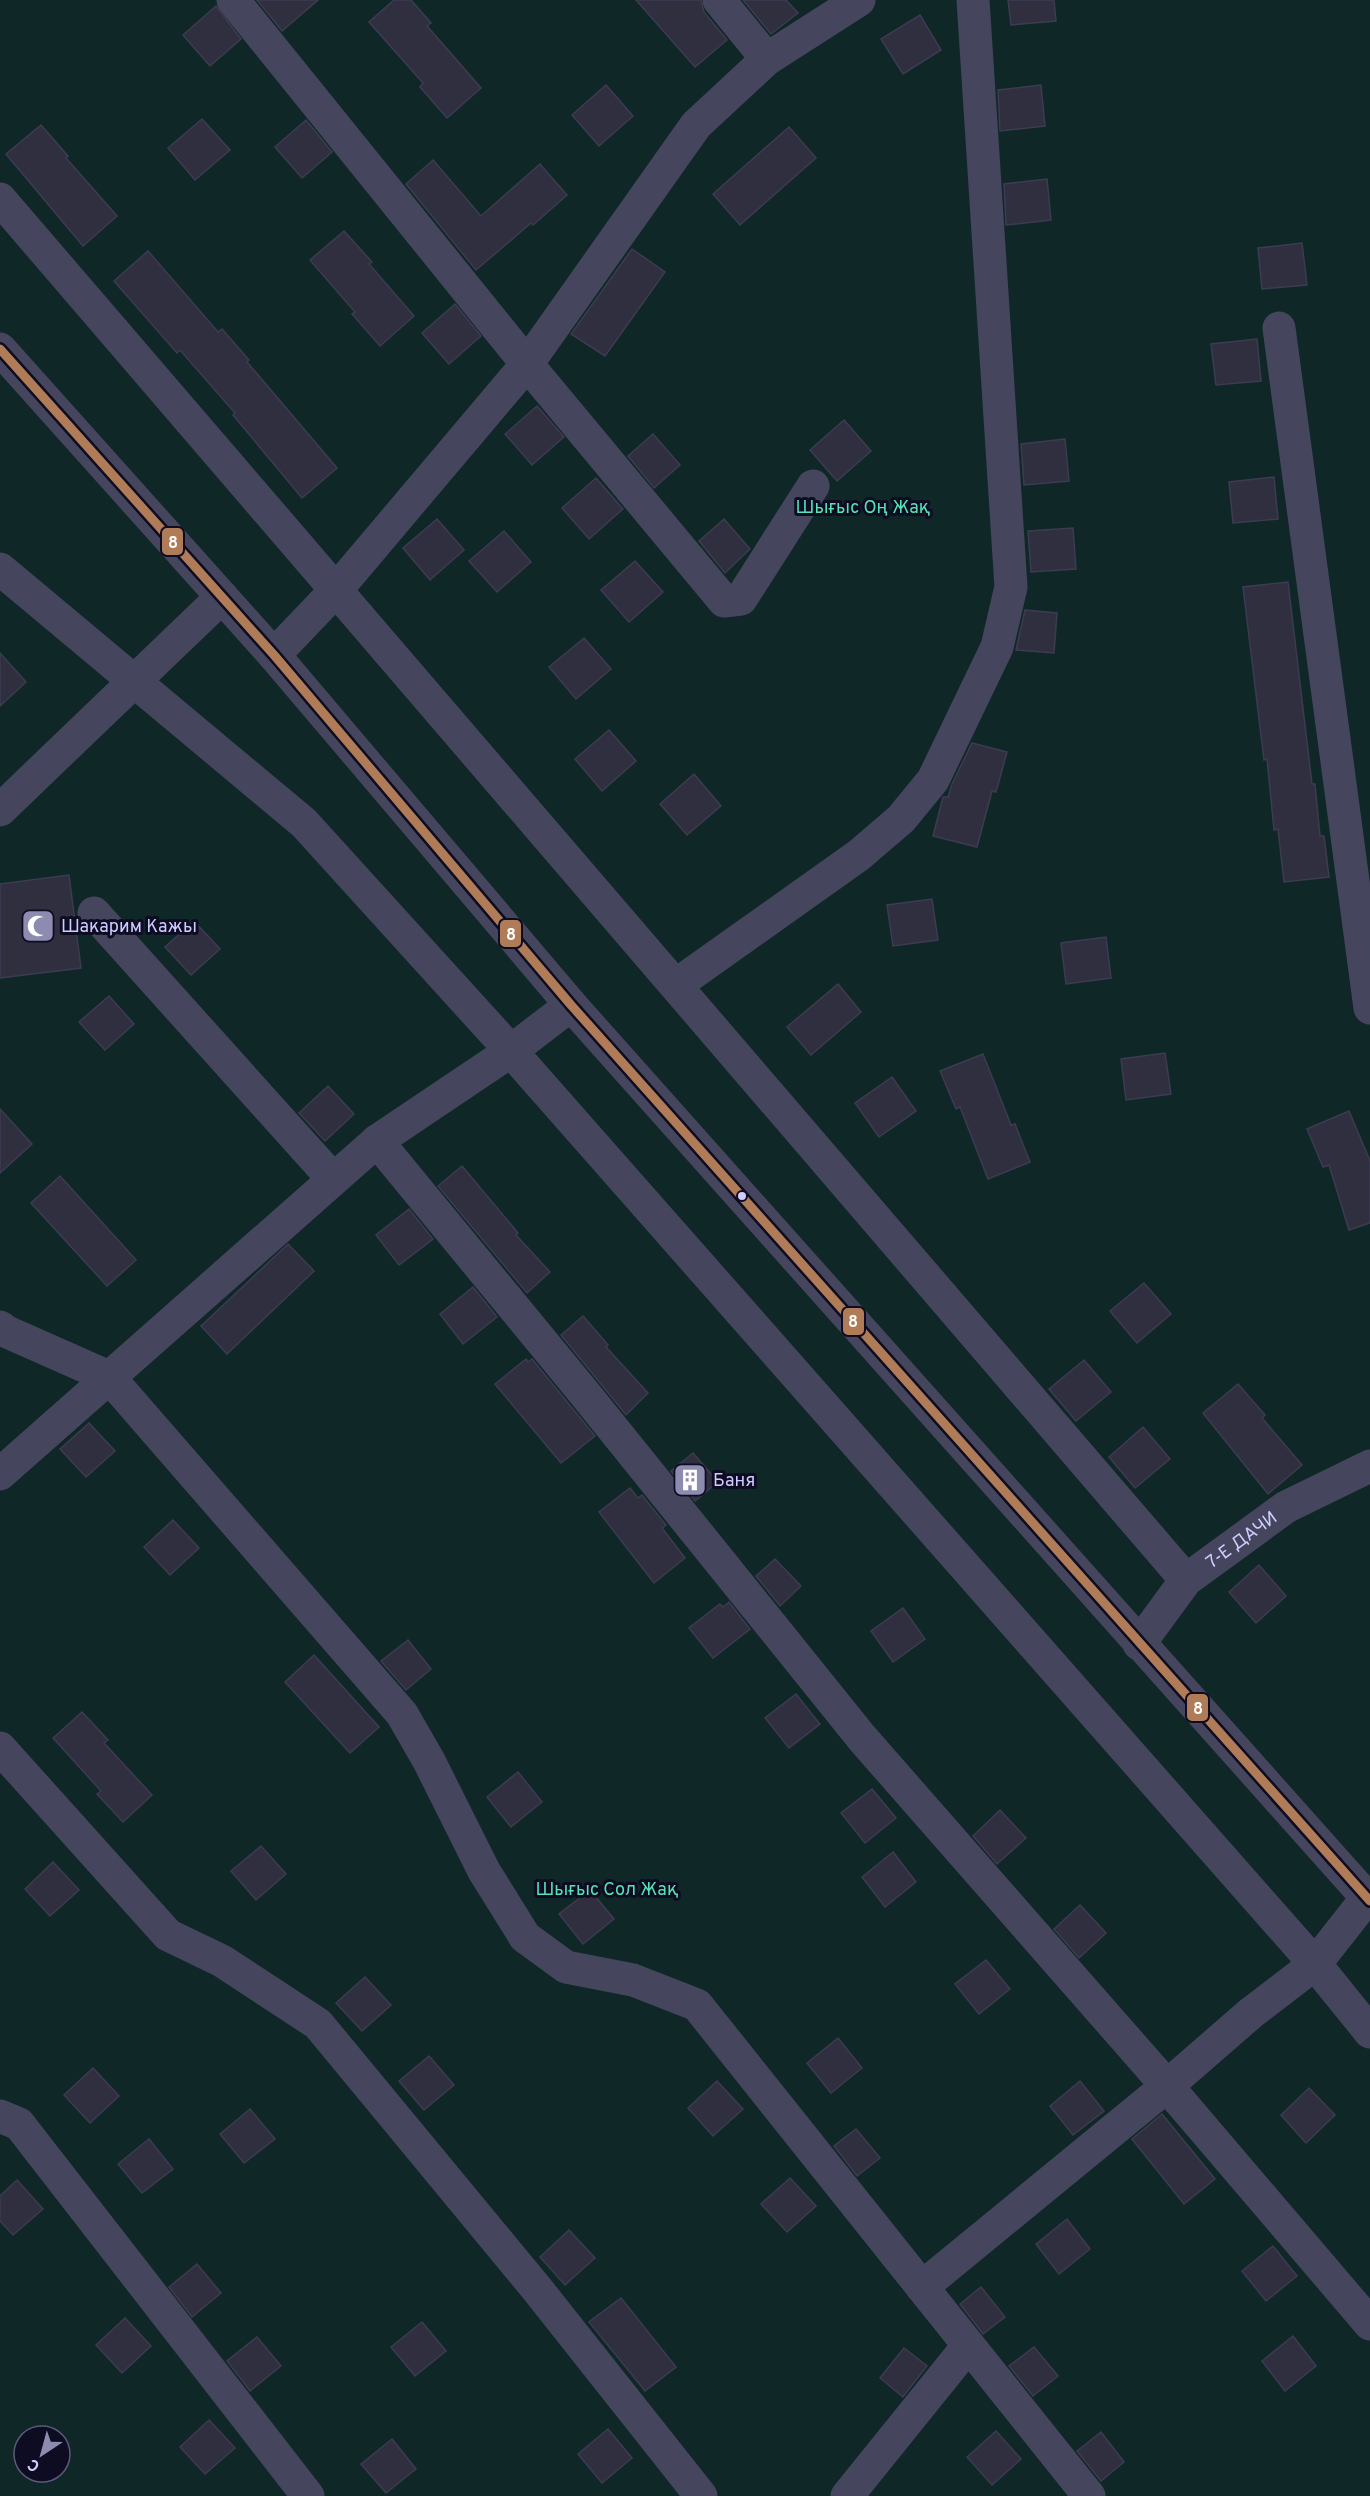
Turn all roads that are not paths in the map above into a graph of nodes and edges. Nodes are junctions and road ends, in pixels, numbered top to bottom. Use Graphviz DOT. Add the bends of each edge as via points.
graph roads {
  1 [pos="233,0"];
  2 [pos="719,0"];
  3 [pos="859,0"];
  4 [pos="973,0"];
  5 [pos="767,59"];
  6 [pos="0,199"];
  7 [pos="1279,328"];
  8 [pos="0,349"];
  9 [pos="527,364"];
  10 [pos="813,486"];
  11 [pos="0,569"];
  12 [pos="337,589"];
  13 [pos="222,597"];
  14 [pos="274,655"];
  15 [pos="136,681"];
  16 [pos="0,810"];
  17 [pos="94,914"];
  18 [pos="676,985"];
  19 [pos="571,1005"];
  20 [pos="1370,1008"];
  21 [pos="511,1051"];
  22 [pos="376,1141"];
  23 [pos="333,1179"];
  24 [pos="0,1327"];
  25 [pos="109,1377"];
  26 [pos="1370,1466"];
  27 [pos="0,1474"];
  28 [pos="1186,1580"];
  29 [pos="1139,1644"];
  30 [pos="0,1748"];
  31 [pos="1369,1900"];
  32 [pos="1315,1964"];
  33 [pos="1370,2032"];
  34 [pos="1167,2086"];
  35 [pos="0,2116"];
  36 [pos="922,2287"];
  37 [pos="1370,2324"];
  38 [pos="968,2346"];
  39 [pos="308,2496"];
  40 [pos="701,2496"];
  41 [pos="847,2496"];
  42 [pos="1089,2496"];
  1 -- 9 [label="street"];
  2 -- 5 [label="street"];
  3 -- 5 [label="street"];
  4 -- 18 [label="street" via="1011,587 997,647 933,780 900,819 859,855"];
  5 -- 9 [label="street" via="696,125"];
  6 -- 12 [label="street"];
  7 -- 20 [label="street"];
  8 -- 13 [label="street"];
  9 -- 10 [label="street" via="724,601 741,599"];
  9 -- 12 [label="street"];
  11 -- 15 [label="street"];
  12 -- 14 [label="street"];
  12 -- 18 [label="street"];
  13 -- 14 [label="street"];
  13 -- 15 [label="street"];
  14 -- 19 [label="street"];
  15 -- 16 [label="street"];
  15 -- 21 [label="street" via="304,823"];
  17 -- 23 [label="street"];
  18 -- 28 [label="street"];
  19 -- 21 [label="street"];
  19 -- 29 [label="street"];
  21 -- 22 [label="street"];
  21 -- 32 [label="street"];
  22 -- 23 [label="street"];
  22 -- 34 [label="street" via="862,1738"];
  23 -- 25 [label="street"];
  24 -- 25 [label="street"];
  25 -- 27 [label="street"];
  25 -- 36 [label="street" via="402,1714 484,1871 525,1937 566,1966 633,1980 697,2005"];
  26 -- 28 [label="street, 7-Е ДАЧИ" via="1286,1507"];
  28 -- 29 [label="street, 7-Е ДАЧИ"];
  29 -- 31 [label="street"];
  30 -- 40 [label="street" via="168,1935 222,1961 318,2024 537,2289"];
  31 -- 32 [label="street"];
  32 -- 33 [label="street"];
  32 -- 34 [label="street"];
  34 -- 36 [label="street"];
  34 -- 37 [label="street"];
  35 -- 39 [label="street" via="19,2124"];
  36 -- 38 [label="street"];
  38 -- 41 [label="street"];
  38 -- 42 [label="street"];
}
